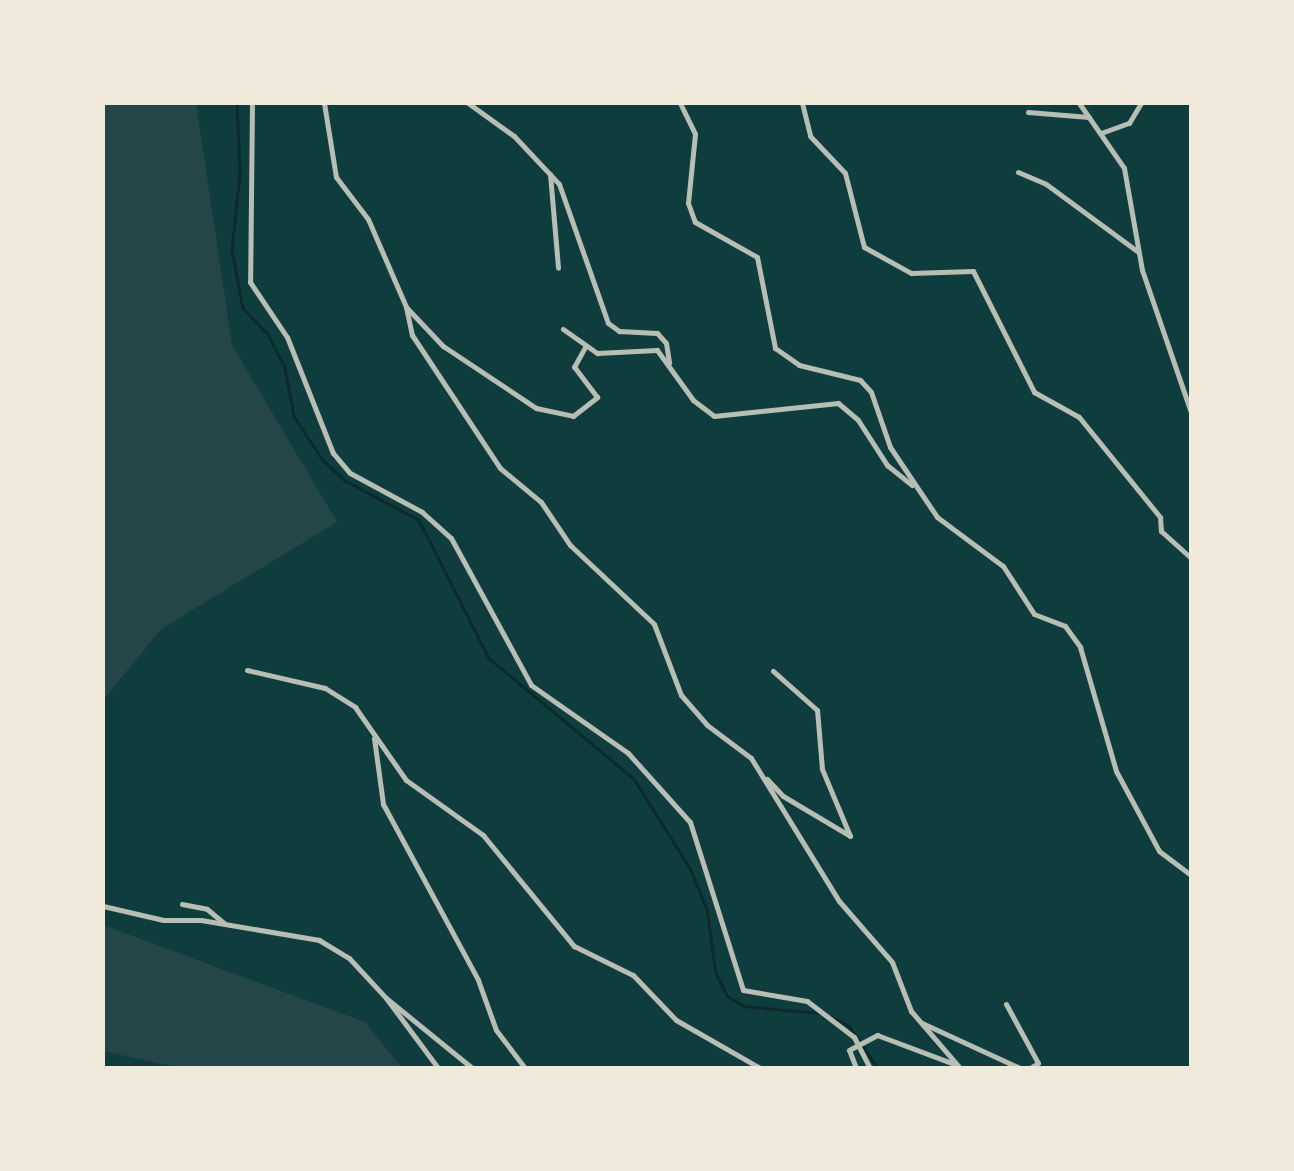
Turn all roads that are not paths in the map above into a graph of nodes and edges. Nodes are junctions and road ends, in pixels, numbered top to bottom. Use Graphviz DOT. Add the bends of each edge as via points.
graph roads {
  1 [pos="252,103"];
  2 [pos="324,103"];
  3 [pos="468,103"];
  4 [pos="680,103"];
  5 [pos="802,103"];
  6 [pos="1079,103"];
  7 [pos="1141,103"];
  8 [pos="1028,112"];
  9 [pos="1089,117"];
  10 [pos="1101,134"];
  11 [pos="1018,172"];
  12 [pos="550,174"];
  13 [pos="1138,251"];
  14 [pos="558,268"];
  15 [pos="406,307"];
  16 [pos="563,328"];
  17 [pos="585,346"];
  18 [pos="671,373"];
  19 [pos="1191,412"];
  20 [pos="915,487"];
  21 [pos="1191,558"];
  22 [pos="247,670"];
  23 [pos="773,671"];
  24 [pos="374,738"];
  25 [pos="763,774"];
  26 [pos="1191,874"];
  27 [pos="182,904"];
  28 [pos="103,906"];
  29 [pos="225,924"];
  30 [pos="386,998"];
  31 [pos="1006,1004"];
  32 [pos="919,1021"];
  33 [pos="942,1066"];
  34 [pos="959,1067"];
  35 [pos="438,1068"];
  36 [pos="472,1068"];
  37 [pos="525,1068"];
  38 [pos="760,1068"];
  39 [pos="856,1068"];
  40 [pos="870,1068"];
  41 [pos="1020,1068"];
  42 [pos="1030,1068"];
  1 -- 40 [label="street" via="250,282 287,337 333,453 350,473 422,512 452,538 531,685 628,753 690,821 743,989 807,1001 854,1037"];
  2 -- 15 [label="street" via="336,177 368,219"];
  3 -- 12 [label="street" via="514,136"];
  4 -- 20 [label="street" via="695,134 688,202 695,222 757,257 775,348 799,365 860,380 871,392 890,447"];
  5 -- 21 [label="street" via="810,136 845,173 864,247 911,273 974,271 1034,392 1079,417 1160,517 1161,531"];
  6 -- 9 [label="street"];
  7 -- 10 [label="street" via="1129,123"];
  8 -- 9 [label="street"];
  9 -- 10 [label="street"];
  10 -- 13 [label="street" via="1128,180"];
  11 -- 13 [label="street" via="1046,184"];
  12 -- 14 [label="street"];
  12 -- 18 [label="street" via="608,323 619,331 657,333 666,342"];
  13 -- 19 [label="street"];
  15 -- 17 [label="street" via="463,362 547,413 573,416 597,397 574,367"];
  15 -- 25 [label="street" via="412,335 500,468 541,502 570,545 654,624 681,695"];
  16 -- 17 [label="street"];
  17 -- 18 [label="street" via="610,355 657,350"];
  18 -- 20 [label="street" via="714,416 838,403 858,420 887,465"];
  20 -- 26 [label="street" via="966,545 1003,566 1034,614 1065,626 1080,647 1116,771 1159,851"];
  22 -- 24 [label="street" via="326,688 355,707"];
  23 -- 25 [label="street" via="817,710 824,776 850,836 783,796"];
  24 -- 37 [label="street" via="383,804 478,980 496,1030"];
  24 -- 38 [label="street" via="405,780 483,835 574,946 633,975 676,1020"];
  25 -- 32 [label="street" via="839,901 892,962"];
  27 -- 29 [label="street" via="207,909"];
  28 -- 29 [label="street" via="163,920"];
  29 -- 30 [label="street" via="319,940 349,958"];
  30 -- 35 [label="street"];
  30 -- 36 [label="street"];
  31 -- 42 [label="street" via="1038,1063"];
  32 -- 34 [label="street"];
  32 -- 41 [label="street"];
  33 -- 34 [label="street"];
  33 -- 39 [label="street" via="884,1036 854,1046 848,1056"];
}
